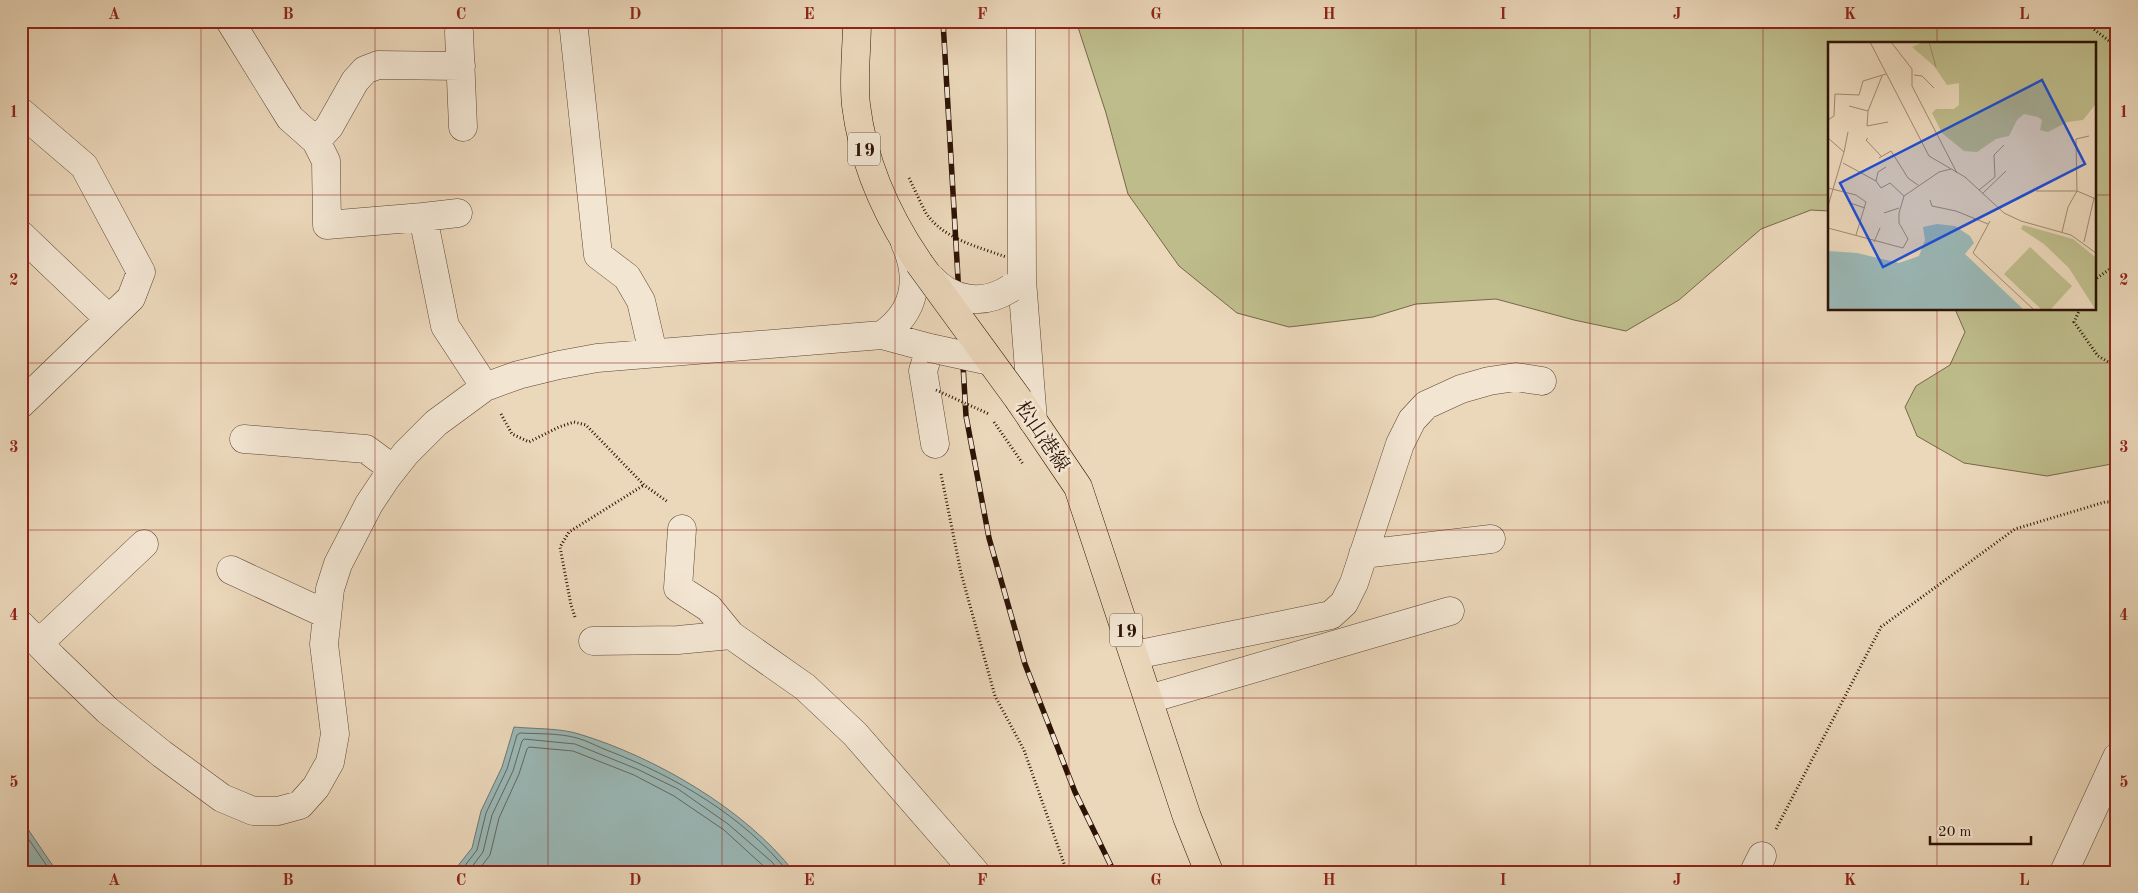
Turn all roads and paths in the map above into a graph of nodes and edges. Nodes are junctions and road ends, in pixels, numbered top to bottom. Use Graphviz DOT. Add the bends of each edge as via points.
graph roads {
  1 [pos="230,21"];
  2 [pos="573,21"];
  3 [pos="857,21"];
  4 [pos="1021,21"];
  5 [pos="2083,21"];
  6 [pos="459,32"];
  7 [pos="2117,47"];
  8 [pos="460,66"];
  9 [pos="21,112"];
  10 [pos="463,127"];
  11 [pos="316,141"];
  12 [pos="909,178"];
  13 [pos="458,213"];
  14 [pos="423,217"];
  15 [pos="21,235"];
  16 [pos="916,258"];
  17 [pos="2117,264"];
  18 [pos="1014,275"];
  19 [pos="2096,279"];
  20 [pos="2080,310"];
  21 [pos="110,319"];
  22 [pos="882,335"];
  23 [pos="930,348"];
  24 [pos="653,352"];
  25 [pos="990,362"];
  26 [pos="2117,367"];
  27 [pos="1542,381"];
  28 [pos="486,387"];
  29 [pos="936,390"];
  30 [pos="22,400"];
  31 [pos="1026,411"];
  32 [pos="244,439"];
  33 [pos="935,444"];
  34 [pos="1023,464"];
  35 [pos="393,469"];
  36 [pos="644,485"];
  37 [pos="2117,502"];
  38 [pos="682,529"];
  39 [pos="1491,539"];
  40 [pos="144,544"];
  41 [pos="1363,554"];
  42 [pos="231,570"];
  43 [pos="1450,611"];
  44 [pos="326,614"];
  45 [pos="30,634"];
  46 [pos="731,635"];
  47 [pos="593,641"];
  48 [pos="1135,655"];
  49 [pos="1149,699"];
  50 [pos="2117,757"];
  51 [pos="1758,864"];
  52 [pos="975,872"];
  53 [pos="1067,872"];
  54 [pos="1209,872"];
  55 [pos="2064,872"];
  1 -- 11 [label="street" via="290,118"];
  2 -- 24 [label="street" via="598,256 627,277 641,301"];
  3 -- 16 [label="main road, 松山港線 / 19" via="856,104 866,158 886,209"];
  4 -- 18 [label="street"];
  5 -- 7 [label="path"];
  6 -- 8 [label="street"];
  8 -- 10 [label="street"];
  8 -- 11 [label="street" via="378,65 365,70 329,127"];
  9 -- 21 [label="street" via="84,166 141,272 131,298"];
  11 -- 14 [label="street" via="326,161 327,225"];
  12 -- 18 [label="path, bridge" via="927,214 942,230 971,245"];
  13 -- 14 [label="street"];
  14 -- 28 [label="street" via="445,326"];
  15 -- 21 [label="street"];
  16 -- 18 [label="street, bridge" via="937,285 965,298 996,297"];
  16 -- 22 [label="street" via="913,290 906,311"];
  16 -- 25 [label="main road, 松山港線 / 19, bridge"];
  17 -- 19 [label="path"];
  18 -- 31 [label="street"];
  20 -- 26 [label="path" via="2074,322 2098,356"];
  21 -- 30 [label="street"];
  22 -- 23 [label="street"];
  22 -- 24 [label="street"];
  23 -- 25 [label="street, bridge"];
  23 -- 33 [label="street" via="923,371"];
  24 -- 28 [label="street" via="559,365"];
  25 -- 31 [label="main road, 松山港線 / 19, bridge"];
  27 -- 41 [label="street" via="1516,377 1489,381 1461,389 1426,406 1412,420 1400,444"];
  28 -- 35 [label="street" via="436,424"];
  28 -- 36 [label="path" via="512,434 529,442 574,422 586,425"];
  29 -- 34 [label="path, bridge" via="988,413"];
  31 -- 48 [label="main road, 松山港線 / 19" via="1078,487"];
  32 -- 35 [label="street" via="366,449"];
  33 -- 53 [label="path" via="961,574 995,696 1024,750"];
  35 -- 44 [label="street" via="369,504 338,564"];
  36 -- 38 [label="path" via="665,498 677,512"];
  36 -- 47 [label="path" via="569,532 560,547 571,605 582,635"];
  37 -- 51 [label="path" via="2105,502 2015,529 1881,627"];
  38 -- 46 [label="street" via="678,588 709,608"];
  39 -- 41 [label="street"];
  40 -- 45 [label="street"];
  41 -- 48 [label="street" via="1344,603 1332,615"];
  42 -- 44 [label="street"];
  43 -- 49 [label="street"];
  44 -- 45 [label="street" via="324,644 335,734 330,762 316,788 300,806 278,812 253,811 222,798 107,710"];
  46 -- 47 [label="street" via="678,640"];
  46 -- 52 [label="street" via="805,687 855,734"];
  48 -- 49 [label="main road, 松山港線 / 19"];
  49 -- 54 [label="main road, 松山港線 / 19" via="1187,817"];
  50 -- 55 [label="street"];
}
